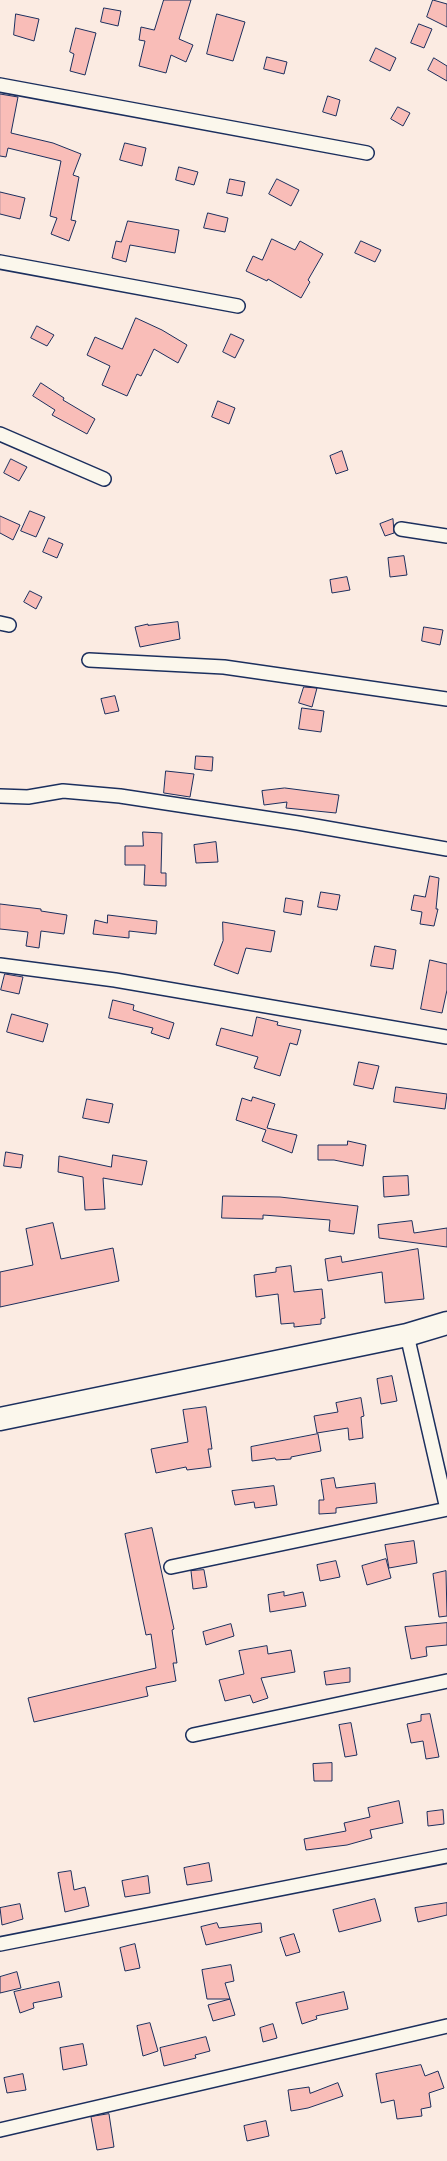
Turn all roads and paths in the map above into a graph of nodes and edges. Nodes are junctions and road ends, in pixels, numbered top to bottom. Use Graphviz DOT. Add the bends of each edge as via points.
graph roads {
  1 [pos="0,85"];
  2 [pos="367,153"];
  3 [pos="0,262"];
  4 [pos="238,306"];
  5 [pos="0,434"];
  6 [pos="104,479"];
  7 [pos="401,529"];
  8 [pos="447,536"];
  9 [pos="89,660"];
  10 [pos="447,699"];
  11 [pos="0,796"];
  12 [pos="447,849"];
  13 [pos="0,965"];
  14 [pos="447,1037"];
  15 [pos="447,1323"];
  16 [pos="407,1335"];
  17 [pos="0,1419"];
  18 [pos="447,1509"];
  19 [pos="171,1567"];
  20 [pos="447,1682"];
  21 [pos="193,1735"];
  22 [pos="447,1856"];
  23 [pos="0,1944"];
  24 [pos="447,2026"];
  25 [pos="0,2130"];
  1 -- 2 [label="street"];
  3 -- 4 [label="street"];
  5 -- 6 [label="street"];
  7 -- 8 [label="street"];
  9 -- 10 [label="street" via="224,667"];
  11 -- 12 [label="street" via="28,797 63,791 120,796"];
  13 -- 14 [label="street" via="115,980"];
  15 -- 16 [label="highway"];
  16 -- 17 [label="highway"];
  16 -- 18 [label="street"];
  18 -- 19 [label="street"];
  20 -- 21 [label="street"];
  22 -- 23 [label="street"];
  24 -- 25 [label="street"];
}
